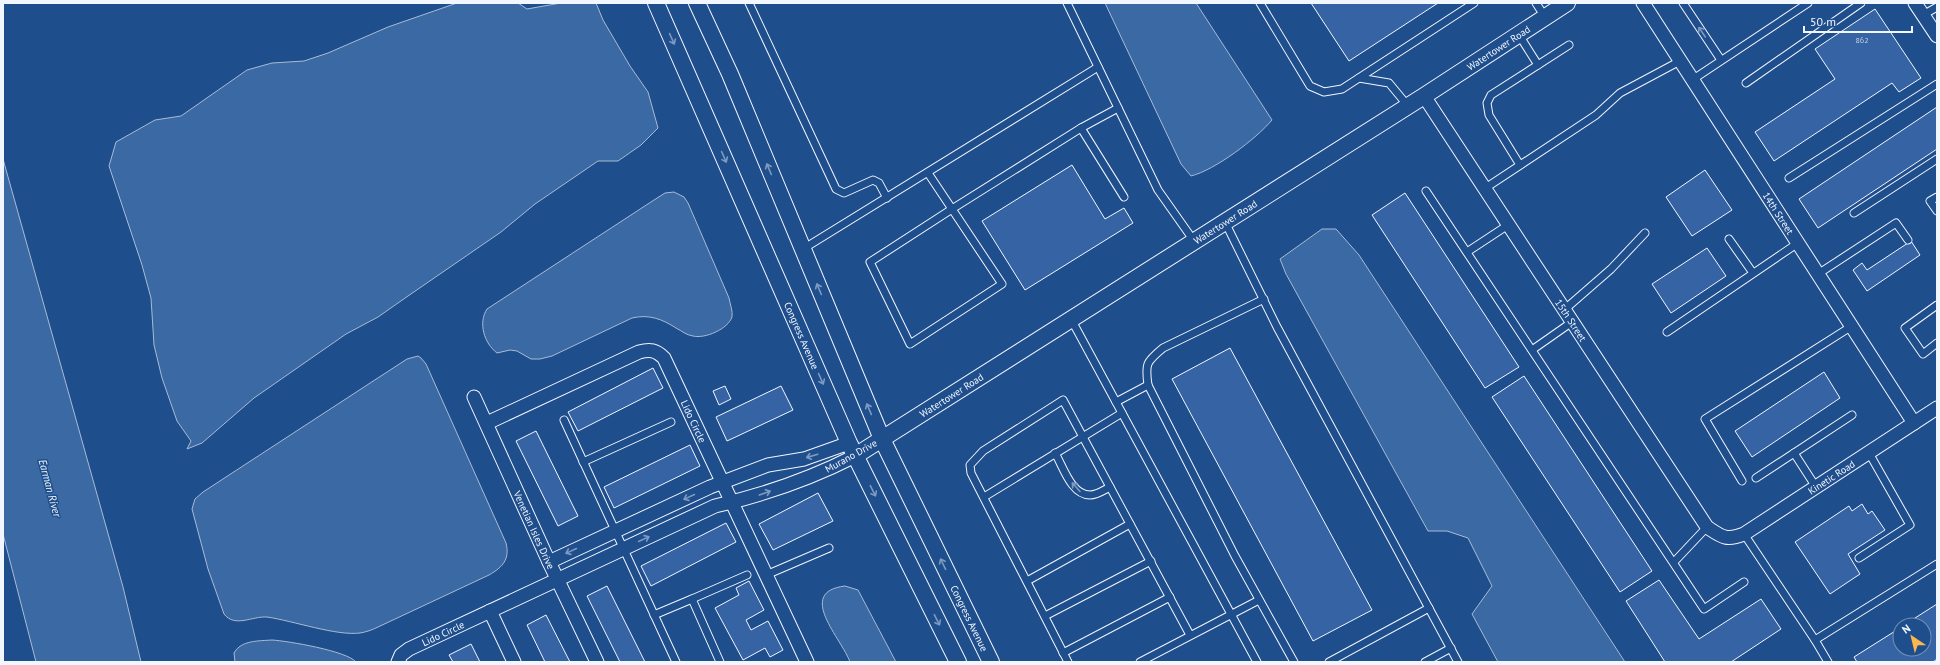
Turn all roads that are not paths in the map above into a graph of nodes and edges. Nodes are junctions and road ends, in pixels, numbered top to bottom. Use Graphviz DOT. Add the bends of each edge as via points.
graph roads {
  1 [pos="656,3"];
  2 [pos="697,3"];
  3 [pos="749,3"];
  4 [pos="1067,3"];
  5 [pos="1260,3"];
  6 [pos="1474,3"];
  7 [pos="1536,3"];
  8 [pos="1567,3"];
  9 [pos="1683,3"];
  10 [pos="1808,3"];
  11 [pos="1861,3"];
  12 [pos="1916,3"];
  13 [pos="1646,4"];
  14 [pos="1937,7"];
  15 [pos="1923,15"];
  16 [pos="1545,18"];
  17 [pos="1936,34"];
  18 [pos="1519,35"];
  19 [pos="1569,45"];
  20 [pos="1721,60"];
  21 [pos="1680,61"];
  22 [pos="1538,65"];
  23 [pos="1098,67"];
  24 [pos="1360,78"];
  25 [pos="1692,80"];
  26 [pos="1746,83"];
  27 [pos="1937,84"];
  28 [pos="1424,96"];
  29 [pos="1408,106"];
  30 [pos="1118,108"];
  31 [pos="1081,128"];
  32 [pos="1937,159"];
  33 [pos="1520,165"];
  34 [pos="928,172"];
  35 [pos="1789,178"];
  36 [pos="1484,189"];
  37 [pos="1426,191"];
  38 [pos="1124,197"];
  39 [pos="1937,197"];
  40 [pos="887,198"];
  41 [pos="952,209"];
  42 [pos="1937,211"];
  43 [pos="1854,213"];
  44 [pos="1225,222"];
  45 [pos="1508,225"];
  46 [pos="1645,233"];
  47 [pos="1729,239"];
  48 [pos="1908,240"];
  49 [pos="1194,241"];
  50 [pos="1798,243"];
  51 [pos="803,249"];
  52 [pos="1467,252"];
  53 [pos="1753,274"];
  54 [pos="1818,274"];
  55 [pos="1264,299"];
  56 [pos="1937,305"];
  57 [pos="1564,310"];
  58 [pos="1072,319"];
  59 [pos="1572,322"];
  60 [pos="1852,326"];
  61 [pos="1666,332"];
  62 [pos="1937,343"];
  63 [pos="1532,350"];
  64 [pos="1148,386"];
  65 [pos="474,397"];
  66 [pos="1116,402"];
  67 [pos="1937,408"];
  68 [pos="1122,413"];
  69 [pos="1852,415"];
  70 [pos="564,420"];
  71 [pos="671,422"];
  72 [pos="487,423"];
  73 [pos="1914,423"];
  74 [pos="1083,436"];
  75 [pos="882,439"];
  76 [pos="852,450"];
  77 [pos="1056,453"];
  78 [pos="1794,453"];
  79 [pos="1868,453"];
  80 [pos="583,462"];
  81 [pos="1756,478"];
  82 [pos="1742,481"];
  83 [pos="722,482"];
  84 [pos="1110,487"];
  85 [pos="1816,487"];
  86 [pos="984,497"];
  87 [pos="732,502"];
  88 [pos="1130,524"];
  89 [pos="1707,527"];
  90 [pos="615,531"];
  91 [pos="1744,534"];
  92 [pos="1724,538"];
  93 [pos="829,548"];
  94 [pos="623,549"];
  95 [pos="1858,558"];
  96 [pos="1150,561"];
  97 [pos="549,562"];
  98 [pos="1674,562"];
  99 [pos="1937,564"];
  100 [pos="747,575"];
  101 [pos="766,576"];
  102 [pos="558,579"];
  103 [pos="1027,581"];
  104 [pos="1744,582"];
  105 [pos="1170,597"];
  106 [pos="692,599"];
  107 [pos="1259,600"];
  108 [pos="1429,608"];
  109 [pos="490,611"];
  110 [pos="1231,614"];
  111 [pos="654,615"];
  112 [pos="1045,616"];
  113 [pos="1190,635"];
  114 [pos="1815,640"];
  115 [pos="1451,648"];
  116 [pos="1063,653"];
  117 [pos="398,662"];
  118 [pos="514,662"];
  119 [pos="598,662"];
  120 [pos="676,662"];
  121 [pos="720,662"];
  122 [pos="807,662"];
  123 [pos="958,662"];
  124 [pos="991,662"];
  125 [pos="1068,662"];
  126 [pos="1140,662"];
  127 [pos="1257,662"];
  128 [pos="1294,662"];
  129 [pos="1329,662"];
  130 [pos="1425,662"];
  131 [pos="1458,662"];
  132 [pos="1828,662"];
  1 -- 76 [label="street, Congress Avenue, one-way"];
  51 -- 2 [label="street, Congress Avenue, one-way" via="730,74"];
  3 -- 40 [label="lane" via="836,189 844,193 873,180 879,183"];
  4 -- 23 [label="lane"];
  5 -- 24 [label="lane" via="1310,86 1324,92 1342,89"];
  6 -- 24 [label="lane"];
  7 -- 16 [label="lane"];
  8 -- 16 [label="street, Watertower Road"];
  20 -- 9 [label="lane, one-way"];
  10 -- 20 [label="lane"];
  11 -- 26 [label="lane"];
  12 -- 15 [label="street"];
  13 -- 21 [label="street, 14th Street"];
  14 -- 15 [label="lane"];
  15 -- 17 [label="street"];
  16 -- 18 [label="street, Watertower Road"];
  18 -- 22 [label="lane"];
  18 -- 28 [label="street, Watertower Road"];
  19 -- 22 [label="lane"];
  20 -- 25 [label="lane"];
  21 -- 25 [label="street, 14th Street"];
  21 -- 33 [label="lane" via="1620,93 1596,115"];
  22 -- 33 [label="lane" via="1491,95 1487,103 1489,115"];
  23 -- 30 [label="lane"];
  23 -- 34 [label="lane"];
  24 -- 29 [label="lane" via="1389,83"];
  25 -- 50 [label="street, 14th Street"];
  27 -- 35 [label="lane"];
  28 -- 29 [label="street, Watertower Road"];
  28 -- 36 [label="street, 15th Street"];
  29 -- 44 [label="street, Watertower Road"];
  30 -- 31 [label="lane"];
  30 -- 49 [label="lane" via="1158,190"];
  31 -- 38 [label="lane"];
  31 -- 41 [label="lane"];
  32 -- 43 [label="lane"];
  33 -- 36 [label="lane"];
  34 -- 40 [label="lane"];
  34 -- 41 [label="lane"];
  36 -- 45 [label="street, 15th Street"];
  37 -- 52 [label="lane"];
  39 -- 42 [label="lane" via="1930,201"];
  40 -- 51 [label="lane"];
  41 -- 41 [label="lane" via="870,262 910,344 1002,284"];
  44 -- 49 [label="street, Watertower Road"];
  44 -- 55 [label="lane"];
  45 -- 52 [label="lane"];
  45 -- 57 [label="street, 15th Street"];
  46 -- 57 [label="lane" via="1611,269"];
  47 -- 53 [label="lane"];
  48 -- 54 [label="lane" via="1896,223"];
  49 -- 58 [label="street, Watertower Road"];
  50 -- 53 [label="lane"];
  50 -- 54 [label="street, 14th Street"];
  75 -- 51 [label="street, Congress Avenue, one-way"];
  52 -- 63 [label="lane"];
  53 -- 61 [label="lane"];
  54 -- 60 [label="street, 14th Street"];
  55 -- 64 [label="lane" via="1163,348 1149,359 1146,369"];
  55 -- 108 [label="lane"];
  56 -- 62 [label="lane" via="1904,328 1922,354"];
  57 -- 59 [label="street, 15th Street"];
  58 -- 66 [label="lane"];
  58 -- 75 [label="street, Watertower Road"];
  59 -- 63 [label="lane"];
  59 -- 89 [label="street, 15th Street"];
  60 -- 73 [label="street, 14th Street"];
  60 -- 82 [label="lane" via="1705,419"];
  63 -- 98 [label="lane"];
  64 -- 66 [label="lane"];
  64 -- 107 [label="lane"];
  65 -- 72 [label="street, Venetian Isles Drive"];
  66 -- 68 [label="lane"];
  67 -- 73 [label="street, Kinetic Road"];
  68 -- 74 [label="lane"];
  68 -- 110 [label="lane"];
  69 -- 78 [label="lane"];
  70 -- 80 [label="lane"];
  71 -- 80 [label="lane"];
  72 -- 83 [label="street, Lido Circle" via="650,349 664,358"];
  72 -- 97 [label="street, Venetian Isles Drive"];
  73 -- 79 [label="street, Kinetic Road"];
  74 -- 77 [label="lane"];
  74 -- 84 [label="lane"];
  74 -- 86 [label="lane" via="1063,400 976,457 970,465 971,473"];
  75 -- 76 [label="street, Murano Drive"];
  124 -- 75 [label="street, Congress Avenue, one-way"];
  76 -- 83 [label="street, Murano Drive, one-way" via="768,465"];
  87 -- 76 [label="street, Murano Drive, one-way" via="755,497 826,471"];
  76 -- 123 [label="street, Congress Avenue, one-way"];
  84 -- 77 [label="lane, one-way" via="1090,495 1082,494 1068,478"];
  77 -- 86 [label="lane"];
  78 -- 81 [label="lane"];
  78 -- 85 [label="lane"];
  79 -- 85 [label="street, Kinetic Road"];
  79 -- 95 [label="lane" via="1910,525"];
  80 -- 90 [label="lane"];
  83 -- 87 [label="street, Lido Circle"];
  83 -- 90 [label="street, Murano Drive, one-way"];
  84 -- 88 [label="lane"];
  85 -- 91 [label="street, Kinetic Road"];
  86 -- 103 [label="lane"];
  94 -- 87 [label="street, Murano Drive, one-way" via="715,506"];
  87 -- 101 [label="street, Lido Circle"];
  88 -- 96 [label="lane"];
  88 -- 103 [label="lane"];
  89 -- 92 [label="street, 15th Street"];
  89 -- 98 [label="lane"];
  90 -- 94 [label="lane"];
  90 -- 97 [label="street, Murano Drive, one-way"];
  91 -- 92 [label="street, Kinetic Road"];
  91 -- 114 [label="lane"];
  93 -- 101 [label="lane"];
  94 -- 102 [label="street, Murano Drive"];
  94 -- 111 [label="lane"];
  96 -- 105 [label="lane"];
  96 -- 112 [label="lane"];
  97 -- 102 [label="street, Venetian Isles Drive"];
  98 -- 104 [label="lane" via="1704,609"];
  99 -- 114 [label="lane"];
  100 -- 106 [label="lane"];
  101 -- 122 [label="street, Lido Circle"];
  102 -- 109 [label="street, Lido Circle"];
  102 -- 119 [label="street, Venetian Isles Drive"];
  103 -- 112 [label="lane"];
  105 -- 113 [label="lane"];
  105 -- 116 [label="lane"];
  106 -- 111 [label="lane"];
  106 -- 121 [label="lane"];
  107 -- 110 [label="lane"];
  107 -- 128 [label="lane"];
  108 -- 115 [label="lane"];
  108 -- 129 [label="lane"];
  109 -- 117 [label="street, Lido Circle" via="409,649 401,655"];
  109 -- 118 [label="street"];
  110 -- 113 [label="lane"];
  110 -- 127 [label="lane"];
  111 -- 120 [label="lane"];
  112 -- 116 [label="lane"];
  113 -- 126 [label="lane"];
  114 -- 132 [label="lane"];
  115 -- 130 [label="lane"];
  115 -- 131 [label="lane"];
  116 -- 125 [label="lane"];
}
